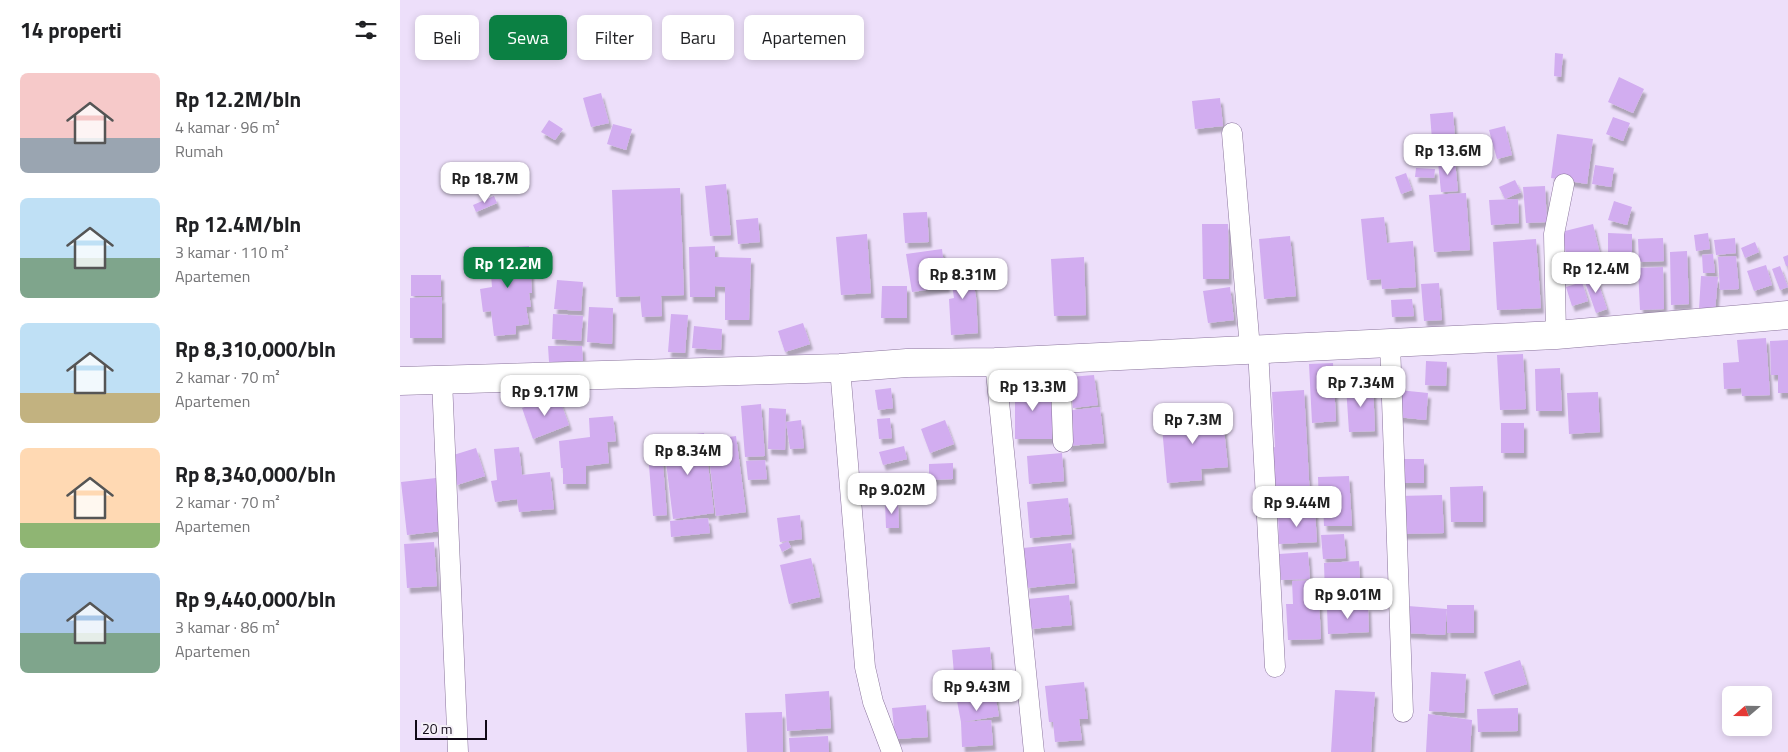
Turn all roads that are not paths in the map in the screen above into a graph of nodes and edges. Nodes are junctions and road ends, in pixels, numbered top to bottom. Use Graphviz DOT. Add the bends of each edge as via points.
graph roads {
  1 [pos="1232,133"];
  2 [pos="1564,184"];
  3 [pos="1788,315"];
  4 [pos="1556,336"];
  5 [pos="1390,343"];
  6 [pos="1254,349"];
  7 [pos="1060,359"];
  8 [pos="995,362"];
  9 [pos="840,368"];
  10 [pos="442,380"];
  11 [pos="400,381"];
  12 [pos="1063,442"];
  13 [pos="1275,667"];
  14 [pos="1403,712"];
  15 [pos="458,752"];
  16 [pos="892,752"];
  17 [pos="1034,752"];
  1 -- 6 [label="street"];
  2 -- 4 [label="street" via="1554,234"];
  3 -- 4 [label="main road"];
  4 -- 5 [label="main road"];
  5 -- 6 [label="main road"];
  5 -- 14 [label="street"];
  6 -- 7 [label="main road"];
  6 -- 13 [label="street"];
  7 -- 8 [label="main road"];
  7 -- 12 [label="street"];
  8 -- 9 [label="main road"];
  8 -- 17 [label="street"];
  9 -- 10 [label="main road"];
  9 -- 16 [label="street" via="865,667 873,702"];
  10 -- 11 [label="main road"];
  10 -- 15 [label="street"];
}
